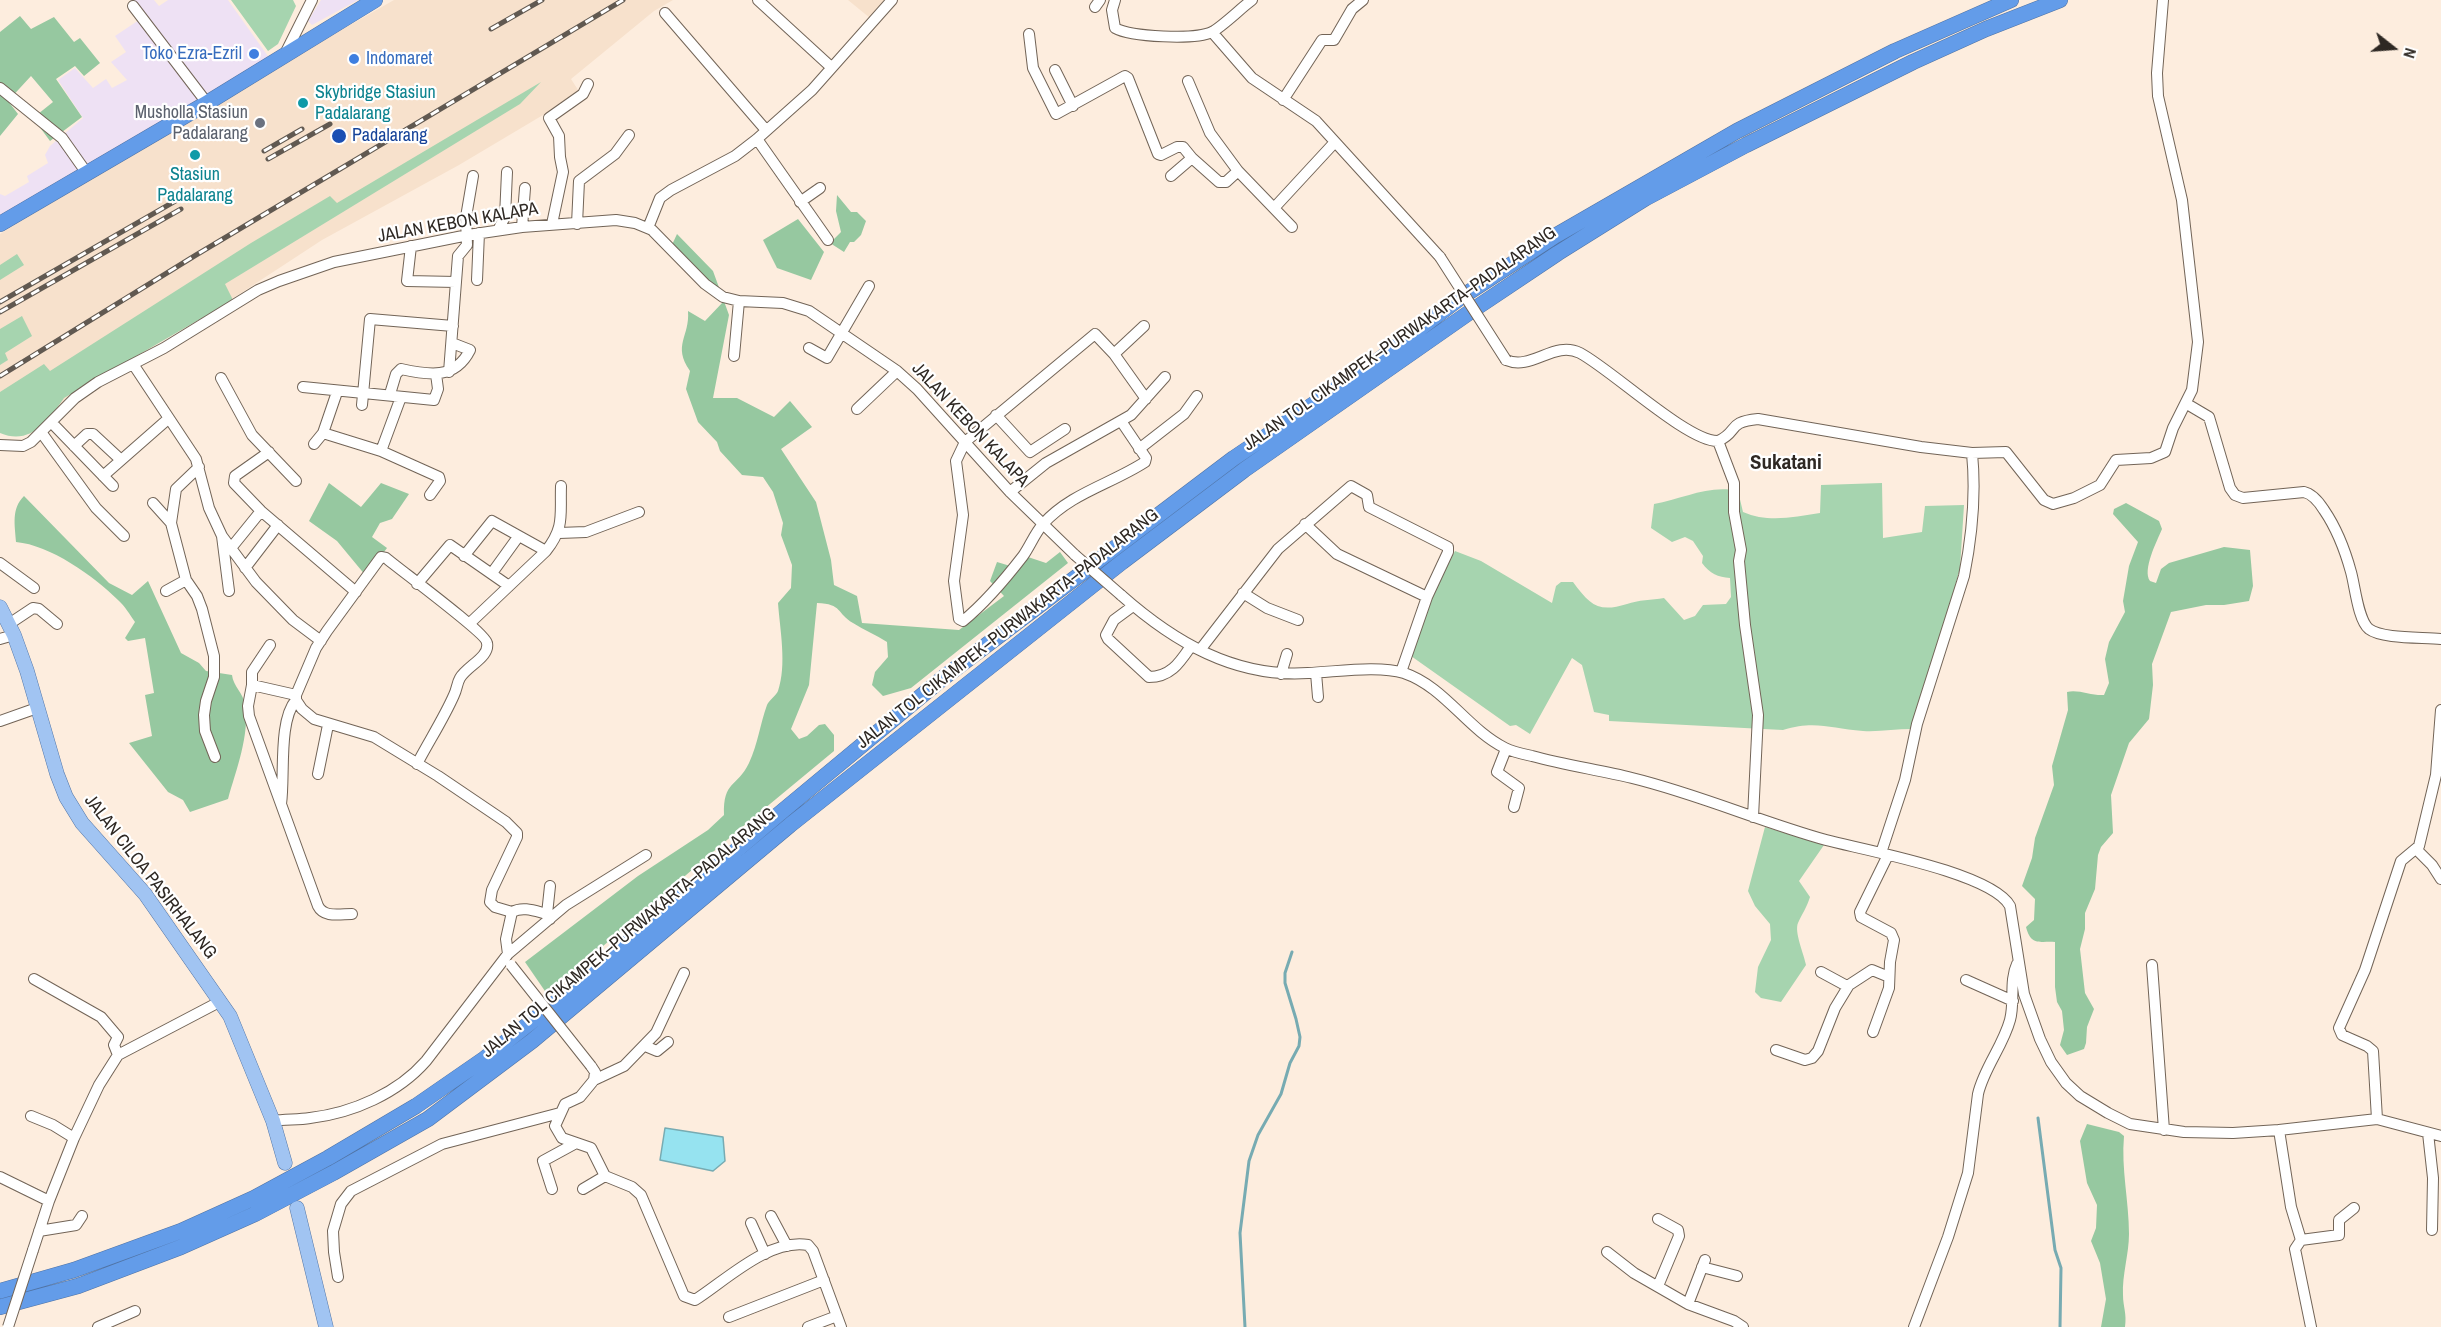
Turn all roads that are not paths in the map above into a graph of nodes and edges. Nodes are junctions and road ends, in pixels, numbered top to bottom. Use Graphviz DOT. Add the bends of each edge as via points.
graph roads {
  1 [pos="312,0"];
  2 [pos="375,0"];
  3 [pos="758,0"];
  4 [pos="892,0"];
  5 [pos="1115,0"];
  6 [pos="1252,0"];
  7 [pos="1363,0"];
  8 [pos="2011,0"];
  9 [pos="2060,0"];
  10 [pos="2163,0"];
  11 [pos="133,6"];
  12 [pos="665,13"];
  13 [pos="1212,32"];
  14 [pos="1029,34"];
  15 [pos="285,54"];
  16 [pos="831,67"];
  17 [pos="1055,70"];
  18 [pos="1188,81"];
  19 [pos="588,84"];
  20 [pos="0,88"];
  21 [pos="1283,100"];
  22 [pos="207,103"];
  23 [pos="1073,106"];
  24 [pos="765,129"];
  25 [pos="629,135"];
  26 [pos="757,139"];
  27 [pos="1335,142"];
  28 [pos="1192,158"];
  29 [pos="1238,171"];
  30 [pos="86,172"];
  31 [pos="507,172"];
  32 [pos="473,176"];
  33 [pos="1171,176"];
  34 [pos="525,188"];
  35 [pos="820,188"];
  36 [pos="800,202"];
  37 [pos="1274,208"];
  38 [pos="552,224"];
  39 [pos="577,224"];
  40 [pos="0,225"];
  41 [pos="1292,226"];
  42 [pos="522,227"];
  43 [pos="648,228"];
  44 [pos="498,230"];
  45 [pos="473,234"];
  46 [pos="828,240"];
  47 [pos="411,246"];
  48 [pos="477,280"];
  49 [pos="456,282"];
  50 [pos="869,286"];
  51 [pos="739,301"];
  52 [pos="453,326"];
  53 [pos="1144,326"];
  54 [pos="842,332"];
  55 [pos="452,343"];
  56 [pos="809,348"];
  57 [pos="1114,354"];
  58 [pos="734,356"];
  59 [pos="133,363"];
  60 [pos="897,371"];
  61 [pos="449,372"];
  62 [pos="436,374"];
  63 [pos="221,378"];
  64 [pos="1165,378"];
  65 [pos="303,387"];
  66 [pos="337,392"];
  67 [pos="363,393"];
  68 [pos="395,395"];
  69 [pos="1197,396"];
  70 [pos="1146,399"];
  71 [pos="2187,404"];
  72 [pos="362,405"];
  73 [pos="857,409"];
  74 [pos="996,415"];
  75 [pos="168,418"];
  76 [pos="1121,421"];
  77 [pos="51,422"];
  78 [pos="1065,429"];
  79 [pos="41,432"];
  80 [pos="322,433"];
  81 [pos="1718,441"];
  82 [pos="965,442"];
  83 [pos="314,444"];
  84 [pos="0,445"];
  85 [pos="74,446"];
  86 [pos="1139,449"];
  87 [pos="381,451"];
  88 [pos="269,453"];
  89 [pos="1972,453"];
  90 [pos="121,460"];
  91 [pos="199,467"];
  92 [pos="103,476"];
  93 [pos="296,482"];
  94 [pos="113,486"];
  95 [pos="561,486"];
  96 [pos="1010,492"];
  97 [pos="430,495"];
  98 [pos="153,503"];
  99 [pos="261,511"];
  100 [pos="639,512"];
  101 [pos="171,523"];
  102 [pos="1305,524"];
  103 [pos="278,525"];
  104 [pos="1042,525"];
  105 [pos="559,533"];
  106 [pos="123,536"];
  107 [pos="222,536"];
  108 [pos="518,537"];
  109 [pos="231,548"];
  110 [pos="546,550"];
  111 [pos="464,556"];
  112 [pos="0,563"];
  113 [pos="245,568"];
  114 [pos="492,573"];
  115 [pos="186,580"];
  116 [pos="417,584"];
  117 [pos="508,586"];
  118 [pos="34,588"];
  119 [pos="166,591"];
  120 [pos="229,591"];
  121 [pos="356,592"];
  122 [pos="1243,593"];
  123 [pos="1427,597"];
  124 [pos="1133,606"];
  125 [pos="0,607"];
  126 [pos="1298,620"];
  127 [pos="470,623"];
  128 [pos="57,624"];
  129 [pos="11,630"];
  130 [pos="0,639"];
  131 [pos="2441,639"];
  132 [pos="321,641"];
  133 [pos="270,645"];
  134 [pos="1196,648"];
  135 [pos="1287,654"];
  136 [pos="1401,672"];
  137 [pos="1316,673"];
  138 [pos="1281,674"];
  139 [pos="252,685"];
  140 [pos="296,697"];
  141 [pos="1318,697"];
  142 [pos="37,708"];
  143 [pos="2441,710"];
  144 [pos="0,721"];
  145 [pos="328,725"];
  146 [pos="1506,749"];
  147 [pos="215,757"];
  148 [pos="417,764"];
  149 [pos="318,774"];
  150 [pos="281,804"];
  151 [pos="1514,807"];
  152 [pos="1753,817"];
  153 [pos="2417,850"];
  154 [pos="1885,854"];
  155 [pos="646,855"];
  156 [pos="2441,879"];
  157 [pos="550,886"];
  158 [pos="512,912"];
  159 [pos="352,914"];
  160 [pos="549,916"];
  161 [pos="508,959"];
  162 [pos="2018,962"];
  163 [pos="2152,965"];
  164 [pos="1821,972"];
  165 [pos="684,973"];
  166 [pos="1889,977"];
  167 [pos="34,979"];
  168 [pos="1966,980"];
  169 [pos="1849,986"];
  170 [pos="221,1001"];
  171 [pos="2013,1001"];
  172 [pos="1873,1032"];
  173 [pos="668,1042"];
  174 [pos="645,1046"];
  175 [pos="1776,1050"];
  176 [pos="118,1054"];
  177 [pos="594,1080"];
  178 [pos="560,1113"];
  179 [pos="31,1116"];
  180 [pos="2377,1119"];
  181 [pos="273,1120"];
  182 [pos="2164,1130"];
  183 [pos="2279,1130"];
  184 [pos="2428,1133"];
  185 [pos="2441,1136"];
  186 [pos="74,1138"];
  187 [pos="576,1143"];
  188 [pos="285,1163"];
  189 [pos="606,1176"];
  190 [pos="0,1177"];
  191 [pos="552,1189"];
  192 [pos="583,1189"];
  193 [pos="49,1201"];
  194 [pos="297,1208"];
  195 [pos="2354,1208"];
  196 [pos="82,1216"];
  197 [pos="771,1216"];
  198 [pos="1658,1219"];
  199 [pos="751,1223"];
  200 [pos="2432,1230"];
  201 [pos="39,1231"];
  202 [pos="2301,1240"];
  203 [pos="787,1246"];
  204 [pos="1607,1252"];
  205 [pos="765,1254"];
  206 [pos="1737,1276"];
  207 [pos="338,1277"];
  208 [pos="824,1280"];
  209 [pos="1658,1286"];
  210 [pos="0,1291"];
  211 [pos="1688,1304"];
  212 [pos="0,1307"];
  213 [pos="135,1311"];
  214 [pos="729,1317"];
  215 [pos="839,1322"];
  216 [pos="8,1327"];
  217 [pos="98,1327"];
  218 [pos="326,1327"];
  219 [pos="808,1327"];
  220 [pos="1743,1327"];
  221 [pos="1914,1327"];
  222 [pos="2311,1327"];
  1 -- 15 [label="street"];
  2 -- 15 [label="highway"];
  3 -- 16 [label="street"];
  4 -- 16 [label="street"];
  5 -- 13 [label="street" via="1113,22 1119,30 1168,37"];
  6 -- 13 [label="street"];
  7 -- 21 [label="street" via="1352,9 1334,40 1322,40"];
  8 -- 210 [label="highway, JALAN TOL CIKAMPEK–PURWAKARTA–PADALARANG" via="1895,51 1737,131 1555,236 1460,298 1380,359 1234,458 943,678 578,985 484,1059 416,1106 244,1203 74,1270"];
  9 -- 212 [label="highway, JALAN TOL CIKAMPEK–PURWAKARTA–PADALARANG" via="1923,58 1746,145 1646,198 1470,312 1244,470 1122,562 790,825 541,1034 428,1119 255,1214 180,1247 78,1286"];
  10 -- 71 [label="street" via="2158,96 2182,200 2197,317 2196,375"];
  11 -- 22 [label="street"];
  12 -- 24 [label="street"];
  13 -- 21 [label="street" via="1252,78"];
  14 -- 23 [label="street" via="1033,68 1053,112 1059,114"];
  15 -- 22 [label="highway"];
  16 -- 24 [label="street" via="812,90"];
  17 -- 23 [label="street"];
  18 -- 29 [label="street" via="1210,133"];
  19 -- 38 [label="street" via="583,94 549,118 559,136 563,172"];
  20 -- 30 [label="street" via="62,138"];
  21 -- 27 [label="street" via="1316,121"];
  22 -- 30 [label="highway"];
  23 -- 28 [label="street" via="1125,76 1158,154 1180,146"];
  24 -- 26 [label="street"];
  25 -- 39 [label="street" via="615,154 579,181"];
  26 -- 36 [label="street"];
  26 -- 43 [label="street" via="735,156 660,198"];
  27 -- 37 [label="street"];
  27 -- 81 [label="street, bridge" via="1440,257 1506,360 1521,364 1572,349 1695,434 1708,442"];
  28 -- 29 [label="street" via="1219,182 1226,182"];
  28 -- 33 [label="street"];
  29 -- 37 [label="street"];
  30 -- 40 [label="highway"];
  31 -- 44 [label="street" via="505,217"];
  32 -- 45 [label="street" via="466,217"];
  34 -- 42 [label="street"];
  35 -- 36 [label="street"];
  36 -- 46 [label="street"];
  37 -- 41 [label="street"];
  38 -- 39 [label="street, JALAN KEBON KALAPA"];
  38 -- 42 [label="street, JALAN KEBON KALAPA"];
  39 -- 43 [label="street, JALAN KEBON KALAPA" via="615,220"];
  42 -- 44 [label="street, JALAN KEBON KALAPA"];
  43 -- 51 [label="street, JALAN KEBON KALAPA" via="715,292"];
  44 -- 45 [label="street, JALAN KEBON KALAPA"];
  45 -- 47 [label="street, JALAN KEBON KALAPA"];
  45 -- 48 [label="street"];
  45 -- 49 [label="street" via="459,254"];
  47 -- 49 [label="street" via="408,281"];
  47 -- 59 [label="street, JALAN KEBON KALAPA" via="334,262 279,281"];
  49 -- 52 [label="street"];
  50 -- 54 [label="street"];
  51 -- 54 [label="street, JALAN KEBON KALAPA" via="802,308"];
  51 -- 58 [label="street"];
  52 -- 55 [label="street"];
  52 -- 67 [label="street" via="370,319"];
  53 -- 57 [label="street"];
  54 -- 56 [label="street" via="827,358"];
  54 -- 60 [label="street, JALAN KEBON KALAPA"];
  55 -- 61 [label="street"];
  55 -- 61 [label="street" via="470,350"];
  57 -- 70 [label="street"];
  57 -- 74 [label="street" via="1099,335 1092,335"];
  59 -- 75 [label="street"];
  59 -- 77 [label="street, JALAN KEBON KALAPA" via="75,398"];
  60 -- 73 [label="street"];
  60 -- 82 [label="street, JALAN KEBON KALAPA"];
  61 -- 62 [label="street"];
  62 -- 68 [label="street" via="401,369 396,374"];
  62 -- 68 [label="street" via="438,389 434,400"];
  63 -- 88 [label="street" via="252,435"];
  64 -- 70 [label="street"];
  65 -- 66 [label="street"];
  66 -- 67 [label="street"];
  66 -- 80 [label="street"];
  67 -- 68 [label="street"];
  67 -- 72 [label="street"];
  68 -- 87 [label="street"];
  69 -- 86 [label="street" via="1184,414"];
  70 -- 76 [label="street"];
  71 -- 89 [label="street" via="2163,454 2116,460 2100,485 2053,504 2044,500 2009,454"];
  71 -- 131 [label="street" via="2209,417 2235,495 2243,498 2304,492 2320,504 2339,536 2362,616 2370,630"];
  74 -- 78 [label="street" via="1030,452"];
  74 -- 82 [label="street"];
  75 -- 90 [label="street"];
  75 -- 91 [label="street"];
  76 -- 86 [label="street"];
  76 -- 96 [label="street" via="1046,463"];
  77 -- 79 [label="street, JALAN KEBON KALAPA"];
  77 -- 85 [label="street"];
  79 -- 84 [label="street, JALAN KEBON KALAPA" via="23,446"];
  79 -- 106 [label="street" via="96,508"];
  80 -- 83 [label="street"];
  80 -- 87 [label="street"];
  81 -- 89 [label="street" via="1743,420 1758,419"];
  81 -- 152 [label="street" via="1734,483 1745,625 1758,716"];
  82 -- 96 [label="street, JALAN KEBON KALAPA"];
  82 -- 104 [label="street" via="956,461 963,514 954,581 959,620 963,621 986,598 1023,555"];
  85 -- 90 [label="street" via="87,434 93,434"];
  85 -- 92 [label="street"];
  86 -- 104 [label="street" via="1145,463 1073,498"];
  87 -- 97 [label="street" via="439,477"];
  88 -- 93 [label="street"];
  88 -- 99 [label="street" via="234,480"];
  89 -- 154 [label="street" via="1974,475 1965,576 1917,724"];
  90 -- 92 [label="street"];
  91 -- 101 [label="street" via="176,489"];
  91 -- 107 [label="street" via="209,508"];
  92 -- 94 [label="street"];
  95 -- 105 [label="street"];
  96 -- 104 [label="street, JALAN KEBON KALAPA"];
  98 -- 101 [label="street"];
  99 -- 103 [label="street"];
  99 -- 109 [label="street"];
  100 -- 105 [label="street" via="586,532"];
  101 -- 115 [label="street"];
  102 -- 122 [label="street" via="1278,549"];
  102 -- 123 [label="street" via="1337,554"];
  102 -- 123 [label="street" via="1349,486 1354,487 1367,495 1369,507 1448,547"];
  103 -- 113 [label="street"];
  103 -- 121 [label="street"];
  104 -- 124 [label="street, JALAN KEBON KALAPA, bridge"];
  105 -- 110 [label="street"];
  107 -- 109 [label="street"];
  107 -- 120 [label="street"];
  108 -- 110 [label="street"];
  108 -- 111 [label="street" via="492,521"];
  108 -- 114 [label="street"];
  109 -- 113 [label="street"];
  110 -- 117 [label="street"];
  111 -- 114 [label="street"];
  111 -- 116 [label="street" via="450,545"];
  112 -- 118 [label="street"];
  113 -- 132 [label="street" via="293,620"];
  114 -- 117 [label="street"];
  115 -- 119 [label="street"];
  115 -- 147 [label="street" via="202,609 214,656 214,677 204,715 205,731"];
  116 -- 121 [label="street" via="381,557"];
  116 -- 127 [label="street"];
  117 -- 127 [label="street"];
  121 -- 132 [label="street"];
  122 -- 126 [label="street"];
  122 -- 134 [label="street"];
  123 -- 136 [label="street"];
  124 -- 134 [label="street, JALAN KEBON KALAPA"];
  124 -- 134 [label="street" via="1114,620 1106,635 1149,677 1174,669"];
  125 -- 129 [label="main road, JALAN CILOA PASIRHALANG"];
  127 -- 148 [label="street" via="486,638 486,653 460,677 454,696"];
  128 -- 129 [label="street" via="33,608"];
  129 -- 130 [label="street"];
  129 -- 142 [label="main road, JALAN CILOA PASIRHALANG"];
  132 -- 140 [label="street"];
  133 -- 139 [label="street" via="252,672"];
  134 -- 138 [label="street, JALAN KEBON KALAPA" via="1235,665"];
  135 -- 138 [label="street"];
  136 -- 137 [label="street, JALAN KEBON KALAPA"];
  136 -- 146 [label="street" via="1421,680"];
  137 -- 138 [label="street, JALAN KEBON KALAPA"];
  137 -- 141 [label="street"];
  139 -- 140 [label="street"];
  139 -- 150 [label="street" via="249,716"];
  140 -- 145 [label="street" via="302,710"];
  140 -- 150 [label="street" via="285,738"];
  142 -- 144 [label="street"];
  142 -- 170 [label="main road, JALAN CILOA PASIRHALANG" via="57,774 78,817 145,894"];
  143 -- 153 [label="street" via="2436,775"];
  145 -- 148 [label="street" via="374,737"];
  145 -- 149 [label="street"];
  146 -- 151 [label="street" via="1497,772 1519,788"];
  146 -- 152 [label="street" via="1631,778"];
  148 -- 158 [label="street" via="495,813 517,833 490,902 495,908"];
  150 -- 159 [label="street" via="320,910 327,914"];
  152 -- 154 [label="street"];
  153 -- 156 [label="street"];
  153 -- 180 [label="street" via="2402,861 2362,979 2339,1028 2342,1035 2373,1051"];
  154 -- 162 [label="street" via="1944,871 2001,894 2010,906"];
  154 -- 166 [label="street" via="1860,912 1865,920 1892,933"];
  155 -- 160 [label="street"];
  157 -- 160 [label="street"];
  158 -- 160 [label="street" via="519,909"];
  158 -- 161 [label="street" via="506,939"];
  160 -- 161 [label="street"];
  161 -- 177 [label="street, bridge" via="591,1066"];
  161 -- 181 [label="street" via="412,1077 392,1091 310,1119"];
  162 -- 171 [label="street" via="2013,976"];
  162 -- 182 [label="street" via="2024,994 2040,1039 2066,1083 2119,1119"];
  163 -- 182 [label="street"];
  164 -- 169 [label="street"];
  165 -- 174 [label="street" via="656,1033"];
  166 -- 169 [label="street" via="1872,969"];
  166 -- 172 [label="street" via="1889,988"];
  167 -- 176 [label="street" via="101,1017 118,1037 114,1045"];
  168 -- 171 [label="street"];
  169 -- 175 [label="street" via="1812,1058 1805,1060"];
  170 -- 176 [label="street"];
  170 -- 181 [label="main road, JALAN CILOA PASIRHALANG"];
  171 -- 221 [label="street" via="2008,1025 1981,1083 1968,1173"];
  173 -- 174 [label="street" via="657,1051"];
  174 -- 177 [label="street" via="624,1066"];
  176 -- 186 [label="street"];
  177 -- 178 [label="street"];
  178 -- 187 [label="street" via="555,1122 558,1134"];
  178 -- 207 [label="street" via="442,1144 351,1191 341,1204 333,1231"];
  179 -- 186 [label="street"];
  180 -- 183 [label="street"];
  180 -- 184 [label="street"];
  181 -- 188 [label="main road, JALAN CILOA PASIRHALANG"];
  182 -- 183 [label="street"];
  183 -- 202 [label="street" via="2291,1207"];
  184 -- 185 [label="street"];
  184 -- 200 [label="street" via="2433,1178"];
  186 -- 193 [label="street"];
  187 -- 189 [label="street" via="591,1148"];
  187 -- 191 [label="street" via="543,1161"];
  189 -- 192 [label="street"];
  189 -- 205 [label="street" via="632,1188 644,1200 686,1298 695,1300"];
  190 -- 193 [label="street"];
  193 -- 201 [label="street"];
  194 -- 218 [label="main road"];
  195 -- 202 [label="street" via="2338,1220 2339,1235"];
  196 -- 201 [label="street" via="76,1225"];
  197 -- 203 [label="street"];
  198 -- 209 [label="street" via="1678,1230 1680,1236"];
  199 -- 205 [label="street"];
  201 -- 216 [label="street, bridge"];
  202 -- 222 [label="street" via="2295,1249"];
  203 -- 205 [label="street"];
  203 -- 208 [label="street" via="811,1247"];
  204 -- 209 [label="street"];
  206 -- 211 [label="street" via="1704,1263"];
  208 -- 214 [label="street"];
  208 -- 215 [label="street"];
  209 -- 211 [label="street"];
  211 -- 220 [label="street"];
  213 -- 217 [label="street"];
  215 -- 219 [label="street"];
}
